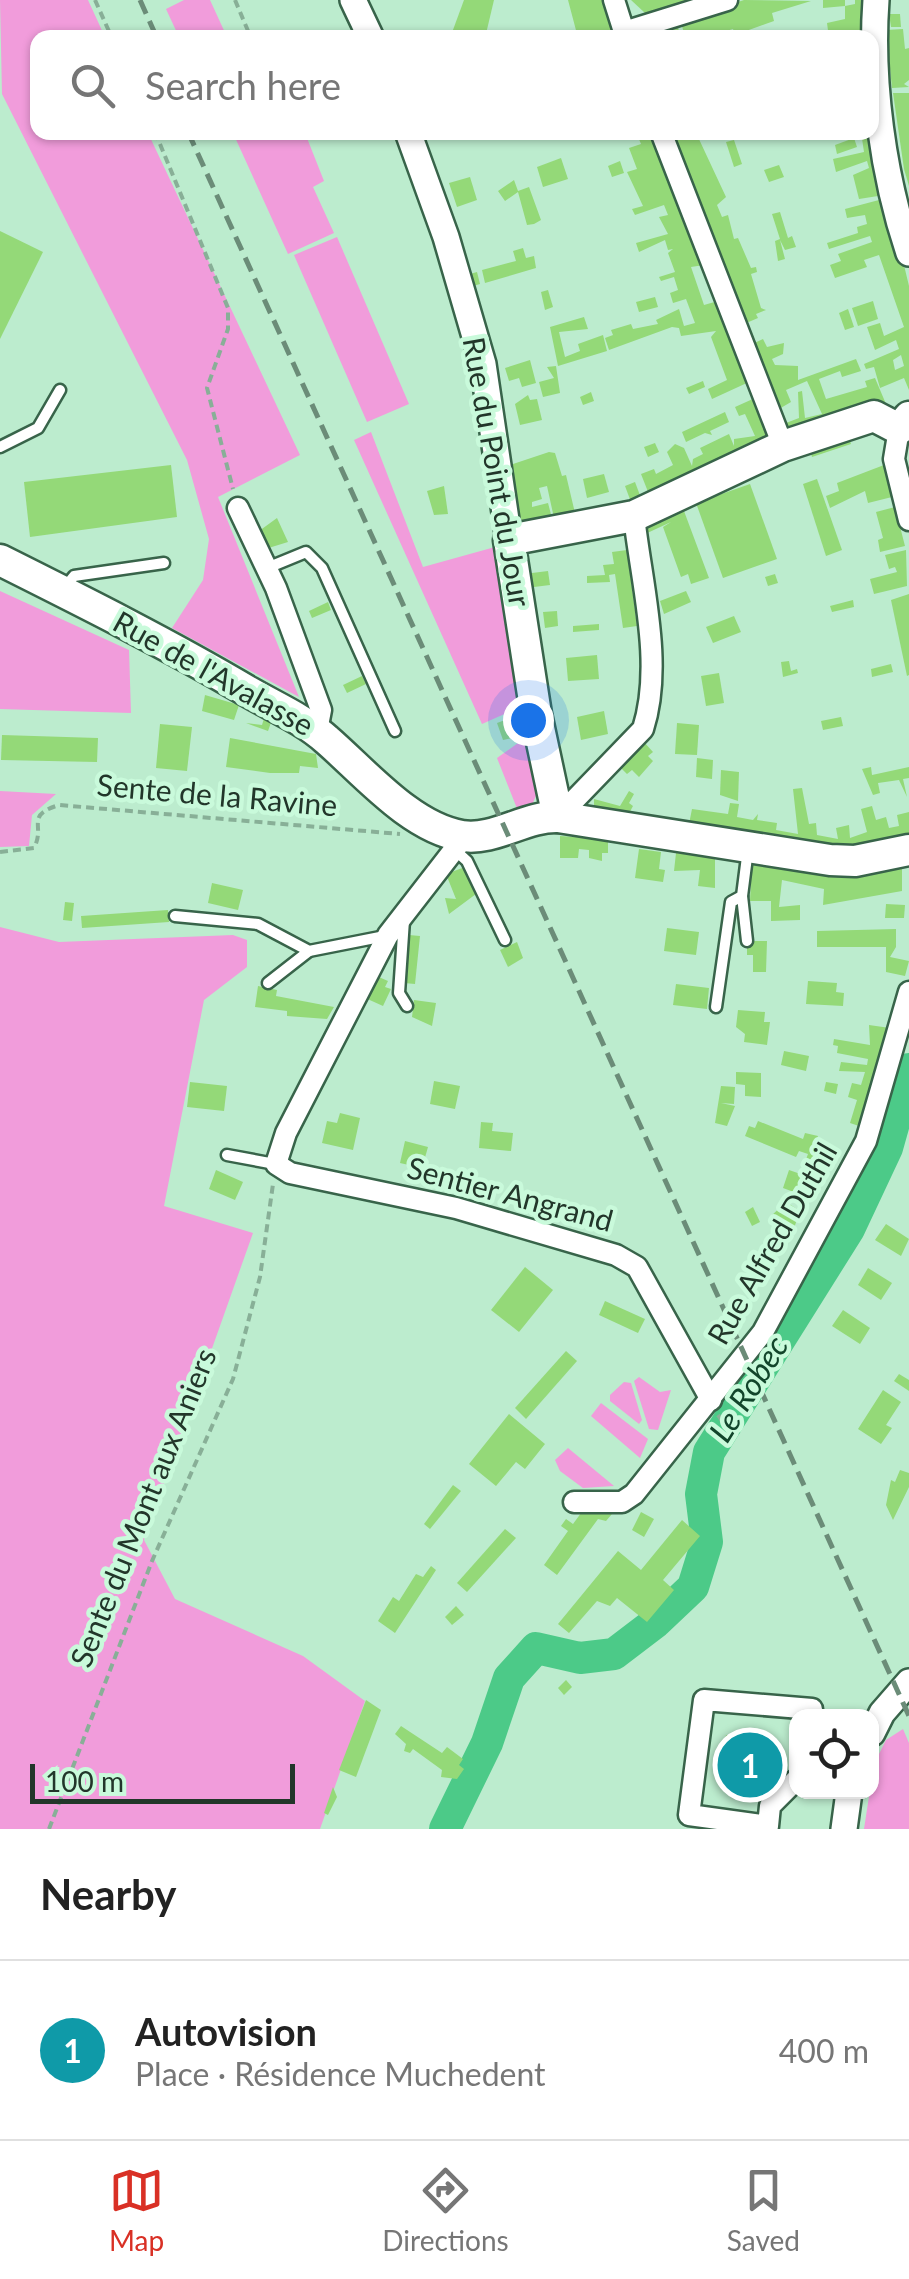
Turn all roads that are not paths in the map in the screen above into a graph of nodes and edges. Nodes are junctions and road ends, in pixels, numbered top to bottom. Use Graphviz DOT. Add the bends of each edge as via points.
graph roads {
  1 [pos="352,0"];
  2 [pos="614,0"];
  3 [pos="727,0"];
  4 [pos="876,0"];
  5 [pos="366,30"];
  6 [pos="623,30"];
  7 [pos="640,30"];
  8 [pos="876,30"];
  9 [pos="879,91"];
  10 [pos="411,140"];
  11 [pos="663,140"];
  12 [pos="909,252"];
  13 [pos="60,390"];
  14 [pos="904,423"];
  15 [pos="783,446"];
  16 [pos="0,447"];
  17 [pos="238,508"];
  18 [pos="634,516"];
  19 [pos="909,520"];
  20 [pos="509,540"];
  21 [pos="0,560"];
  22 [pos="164,563"];
  23 [pos="267,568"];
  24 [pos="62,591"];
  25 [pos="317,731"];
  26 [pos="396,731"];
  27 [pos="558,817"];
  28 [pos="460,844"];
  29 [pos="748,848"];
  30 [pos="909,850"];
  31 [pos="742,896"];
  32 [pos="403,915"];
  33 [pos="175,916"];
  34 [pos="388,935"];
  35 [pos="505,940"];
  36 [pos="747,941"];
  37 [pos="309,951"];
  38 [pos="268,982"];
  39 [pos="909,992"];
  40 [pos="407,1006"];
  41 [pos="716,1007"];
  42 [pos="227,1156"];
  43 [pos="276,1164"];
  44 [pos="715,1409"];
  45 [pos="574,1502"];
  46 [pos="909,1682"];
  47 [pos="812,1709"];
  48 [pos="879,1719"];
  49 [pos="789,1787"];
  50 [pos="848,1799"];
  51 [pos="844,1829"];
  1 -- 5 [label="street"];
  2 -- 6 [label="street"];
  3 -- 7 [label="street"];
  4 -- 8 [label="street"];
  9 -- 12 [label="street" via="898,221"];
  10 -- 20 [label="street, Rue du Point du Jour" via="483,364"];
  11 -- 15 [label="street"];
  13 -- 16 [label="lane" via="38,428"];
  14 -- 15 [label="main road" via="874,416"];
  14 -- 19 [label="street" via="894,460"];
  15 -- 18 [label="main road"];
  17 -- 23 [label="street"];
  18 -- 20 [label="main road"];
  18 -- 27 [label="street" via="651,675 648,715 643,729"];
  20 -- 27 [label="main road, Rue du Point du Jour"];
  21 -- 24 [label="main road, Rue de l'Avalasse"];
  22 -- 24 [label="lane" via="74,576"];
  23 -- 25 [label="street" via="321,710"];
  23 -- 26 [label="lane" via="306,552 322,568"];
  24 -- 25 [label="main road, Rue de l'Avalasse"];
  25 -- 28 [label="main road, Rue de l'Avalasse"];
  27 -- 28 [label="main road"];
  27 -- 29 [label="main road"];
  28 -- 32 [label="street"];
  28 -- 35 [label="lane"];
  29 -- 30 [label="main road" via="855,861"];
  29 -- 31 [label="lane"];
  31 -- 36 [label="lane"];
  31 -- 41 [label="lane" via="731,902"];
  32 -- 34 [label="street"];
  32 -- 40 [label="lane" via="399,993"];
  33 -- 37 [label="lane" via="258,924"];
  34 -- 37 [label="lane"];
  34 -- 43 [label="street"];
  37 -- 38 [label="lane"];
  39 -- 44 [label="street, Rue Alfred Duthil" via="866,1141"];
  42 -- 43 [label="lane"];
  43 -- 44 [label="street, Sentier Angrand" via="290,1173 456,1208 616,1254 637,1268"];
  44 -- 45 [label="street, Rue Alfred Duthil" via="634,1494 603,1504"];
  46 -- 48 [label="street"];
  47 -- 49 [label="street" via="704,1700 689,1815 768,1826 770,1806"];
  50 -- 51 [label="street"];
}
